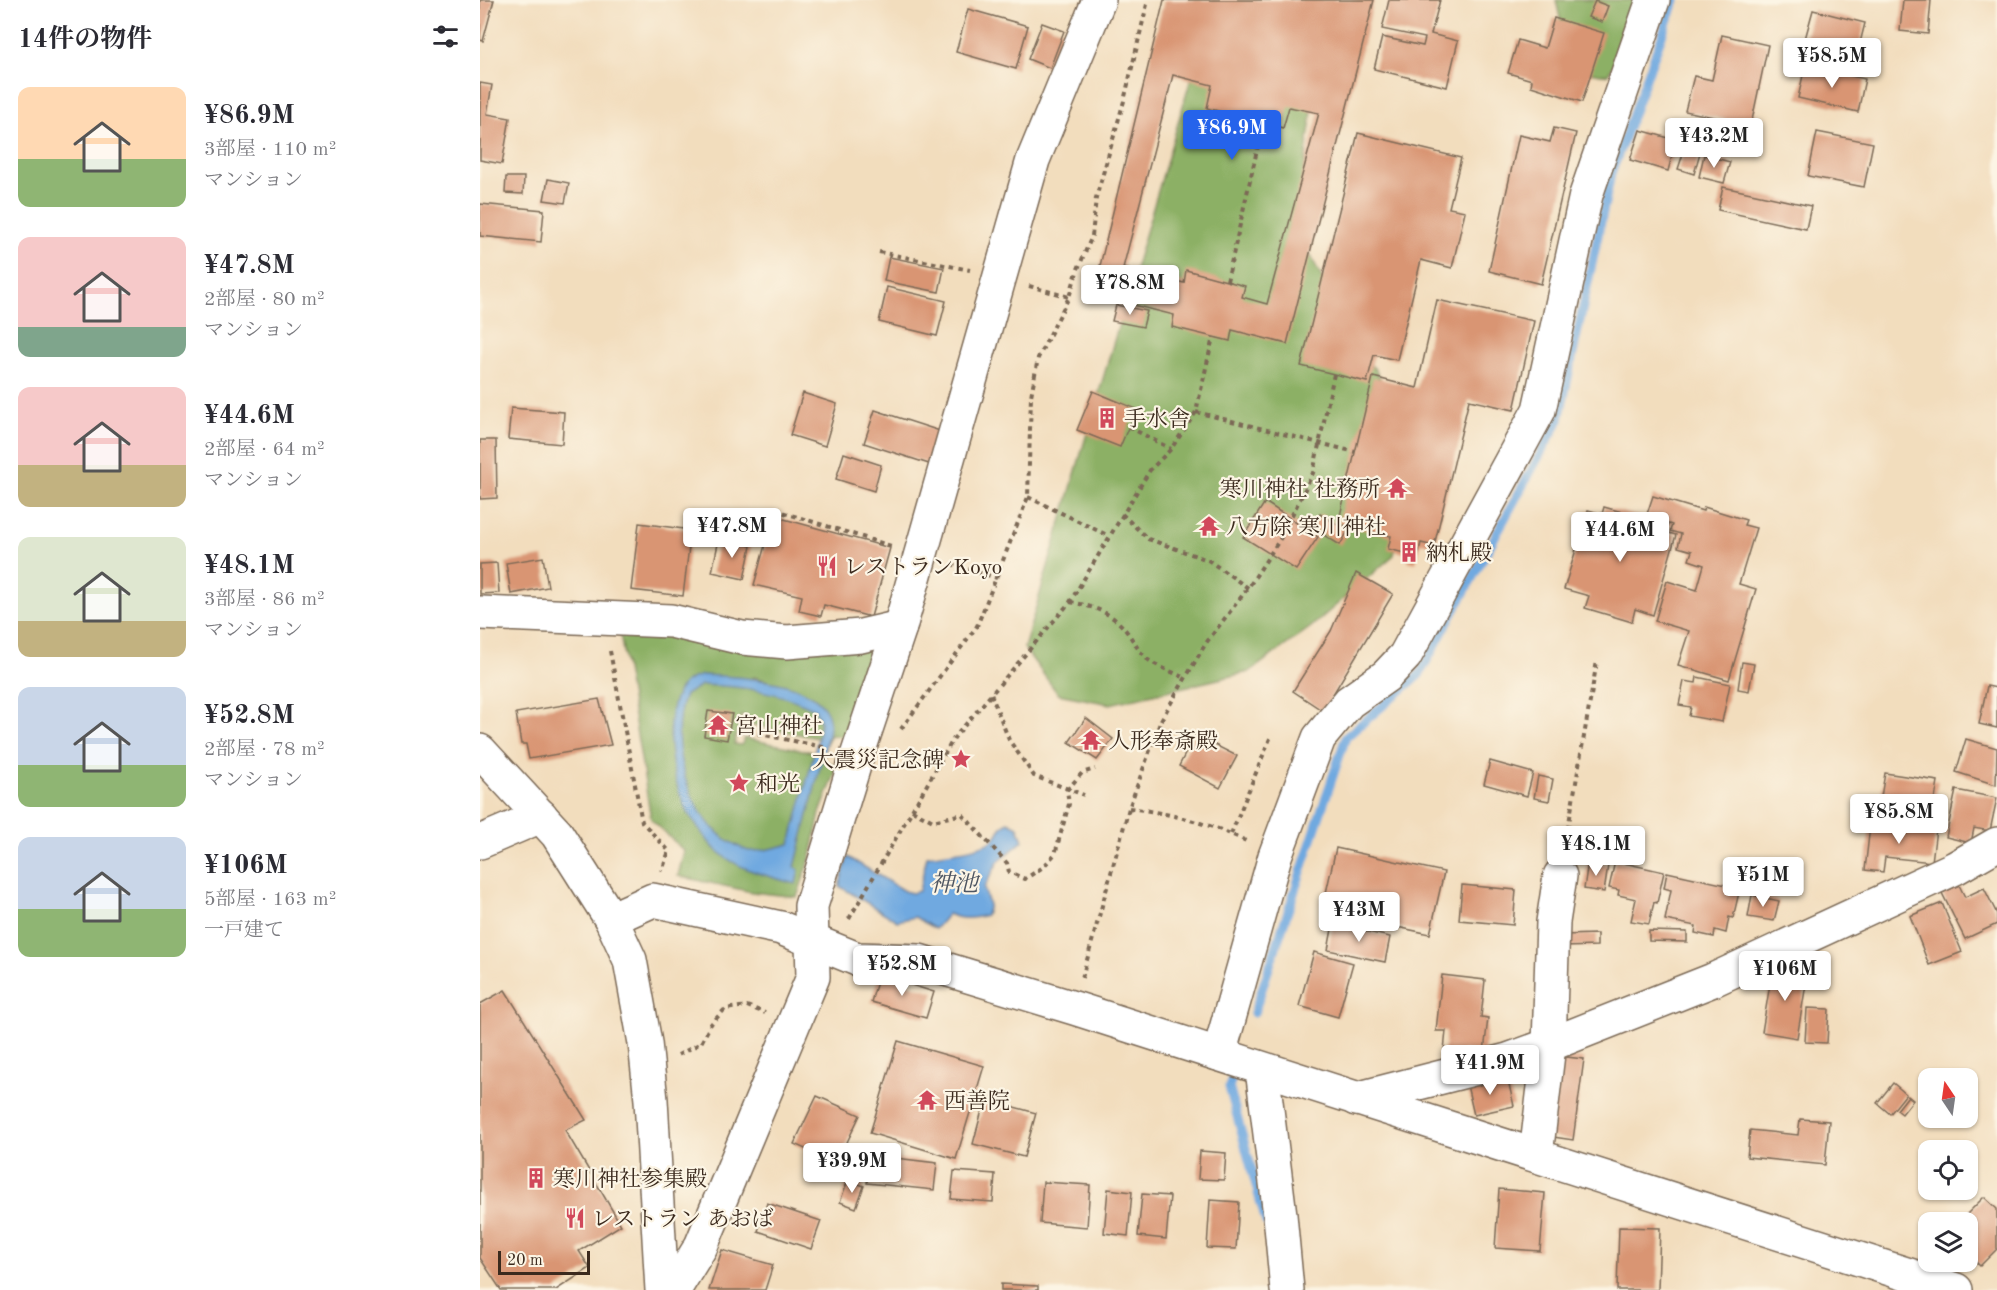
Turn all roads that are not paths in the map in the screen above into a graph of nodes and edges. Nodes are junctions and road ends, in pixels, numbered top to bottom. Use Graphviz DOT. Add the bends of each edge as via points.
graph roads {
  1 [pos="1099,0"];
  2 [pos="1653,0"];
  3 [pos="480,613"];
  4 [pos="900,627"];
  5 [pos="480,750"];
  6 [pos="541,816"];
  7 [pos="480,842"];
  8 [pos="1997,844"];
  9 [pos="1562,864"];
  10 [pos="611,919"];
  11 [pos="813,941"];
  12 [pos="1549,1045"];
  13 [pos="1219,1054"];
  14 [pos="1262,1069"];
  15 [pos="1356,1099"];
  16 [pos="1536,1155"];
  17 [pos="662,1290"];
  18 [pos="674,1290"];
  19 [pos="1287,1290"];
  20 [pos="1956,1290"];
  1 -- 4 [label="street" via="1033,160"];
  2 -- 13 [label="street" via="1586,195 1539,410 1405,656 1386,676 1349,702 1320,738 1275,856"];
  3 -- 4 [label="street" via="671,621 742,638 787,642 861,636"];
  4 -- 11 [label="street" via="811,906"];
  5 -- 6 [label="street"];
  6 -- 7 [label="street"];
  6 -- 10 [label="street" via="557,834"];
  8 -- 12 [label="street" via="1954,868 1713,980"];
  9 -- 12 [label="street" via="1553,922"];
  10 -- 11 [label="street" via="653,900 781,928"];
  10 -- 17 [label="street" via="630,960 645,1043"];
  11 -- 13 [label="street" via="857,959 919,961"];
  11 -- 18 [label="street" via="813,977 701,1246"];
  12 -- 15 [label="street" via="1508,1060"];
  12 -- 16 [label="street"];
  13 -- 14 [label="street"];
  14 -- 15 [label="street"];
  14 -- 19 [label="street"];
  15 -- 16 [label="street"];
  16 -- 20 [label="street"];
}
